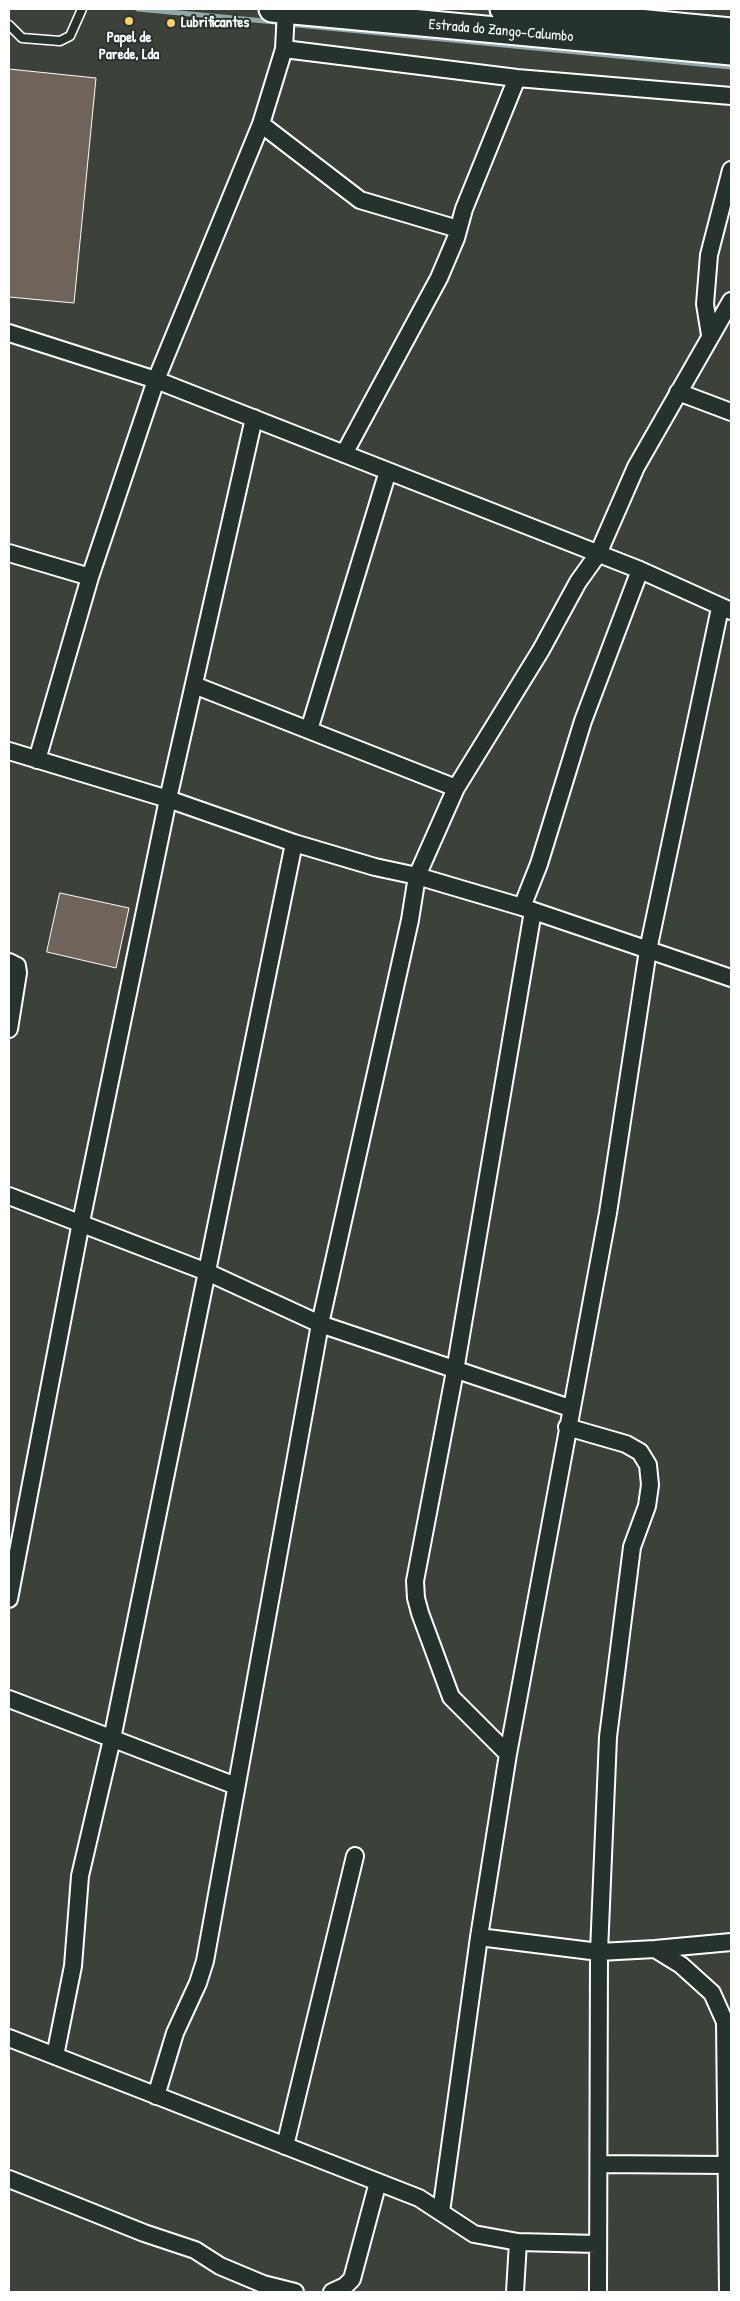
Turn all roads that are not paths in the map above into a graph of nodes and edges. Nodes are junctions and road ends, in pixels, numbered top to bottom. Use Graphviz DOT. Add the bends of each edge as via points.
graph roads {
  1 [pos="82,9"];
  2 [pos="502,9"];
  3 [pos="614,14"];
  4 [pos="282,17"];
  5 [pos="9,25"];
  6 [pos="731,31"];
  7 [pos="284,49"];
  8 [pos="731,52"];
  9 [pos="517,78"];
  10 [pos="731,96"];
  11 [pos="261,124"];
  12 [pos="731,170"];
  13 [pos="458,229"];
  14 [pos="731,301"];
  15 [pos="9,333"];
  16 [pos="710,335"];
  17 [pos="156,380"];
  18 [pos="678,392"];
  19 [pos="731,412"];
  20 [pos="254,418"];
  21 [pos="344,454"];
  22 [pos="388,471"];
  23 [pos="9,553"];
  24 [pos="598,554"];
  25 [pos="640,570"];
  26 [pos="90,576"];
  27 [pos="726,610"];
  28 [pos="194,685"];
  29 [pos="309,730"];
  30 [pos="9,751"];
  31 [pos="37,760"];
  32 [pos="456,788"];
  33 [pos="168,799"];
  34 [pos="294,843"];
  35 [pos="417,876"];
  36 [pos="528,909"];
  37 [pos="648,950"];
  38 [pos="9,962"];
  39 [pos="731,978"];
  40 [pos="9,1029"];
  41 [pos="9,1196"];
  42 [pos="81,1222"];
  43 [pos="207,1272"];
  44 [pos="320,1324"];
  45 [pos="454,1371"];
  46 [pos="570,1408"];
  47 [pos="567,1427"];
  48 [pos="9,1599"];
  49 [pos="9,1699"];
  50 [pos="112,1739"];
  51 [pos="508,1754"];
  52 [pos="236,1786"];
  53 [pos="355,1856"];
  54 [pos="479,1937"];
  55 [pos="731,1942"];
  56 [pos="655,1950"];
  57 [pos="599,1952"];
  58 [pos="9,2038"];
  59 [pos="54,2056"];
  60 [pos="156,2096"];
  61 [pos="285,2146"];
  62 [pos="600,2164"];
  63 [pos="727,2165"];
  64 [pos="9,2179"];
  65 [pos="378,2182"];
  66 [pos="729,2188"];
  67 [pos="441,2212"];
  68 [pos="518,2242"];
  69 [pos="598,2244"];
  70 [pos="295,2292"];
  71 [pos="332,2292"];
  72 [pos="515,2292"];
  73 [pos="598,2292"];
  74 [pos="728,2292"];
  1 -- 5 [label="lane" via="70,36 60,41 22,38"];
  2 -- 3 [label="main road, Estrada do Zango-Calumbo"];
  3 -- 6 [label="main road, Estrada do Zango-Calumbo"];
  4 -- 7 [label="street"];
  4 -- 8 [label="main road, Estrada do Zango-Calumbo"];
  7 -- 9 [label="street"];
  7 -- 11 [label="street"];
  9 -- 10 [label="street"];
  9 -- 13 [label="street"];
  11 -- 13 [label="street" via="360,200"];
  11 -- 17 [label="street"];
  12 -- 16 [label="street" via="709,255 705,304"];
  13 -- 21 [label="street" via="439,278"];
  14 -- 16 [label="street"];
  15 -- 17 [label="street"];
  16 -- 18 [label="street"];
  17 -- 20 [label="street"];
  17 -- 26 [label="street"];
  18 -- 19 [label="street"];
  18 -- 24 [label="street" via="636,467"];
  20 -- 21 [label="street"];
  20 -- 28 [label="street"];
  21 -- 22 [label="street"];
  22 -- 24 [label="street"];
  22 -- 29 [label="street"];
  23 -- 26 [label="street"];
  24 -- 25 [label="street"];
  24 -- 32 [label="street" via="578,582 541,650"];
  25 -- 27 [label="street"];
  25 -- 36 [label="street" via="583,721"];
  26 -- 31 [label="street"];
  27 -- 37 [label="street"];
  28 -- 29 [label="street"];
  28 -- 33 [label="street"];
  29 -- 32 [label="street"];
  30 -- 31 [label="street"];
  31 -- 33 [label="street"];
  32 -- 35 [label="street"];
  33 -- 34 [label="street"];
  33 -- 42 [label="street"];
  34 -- 35 [label="street"];
  34 -- 43 [label="street"];
  35 -- 36 [label="street"];
  35 -- 44 [label="street"];
  36 -- 37 [label="street"];
  36 -- 45 [label="street"];
  37 -- 39 [label="street"];
  37 -- 46 [label="street" via="608,1213"];
  38 -- 40 [label="street" via="17,966 18,973"];
  41 -- 42 [label="street"];
  42 -- 43 [label="street"];
  42 -- 48 [label="street"];
  43 -- 44 [label="street"];
  43 -- 50 [label="street"];
  44 -- 45 [label="street"];
  44 -- 52 [label="street"];
  45 -- 46 [label="street"];
  45 -- 51 [label="street" via="415,1582 416,1598 451,1696"];
  46 -- 47 [label="street"];
  47 -- 51 [label="street"];
  47 -- 57 [label="street" via="626,1444 640,1452 648,1465 650,1485 632,1547 608,1737"];
  49 -- 50 [label="street"];
  50 -- 52 [label="street"];
  50 -- 59 [label="street" via="80,1876 73,1966"];
  51 -- 54 [label="street"];
  52 -- 60 [label="street" via="204,1962"];
  53 -- 61 [label="street"];
  54 -- 57 [label="street"];
  54 -- 67 [label="street"];
  55 -- 56 [label="street"];
  56 -- 57 [label="street"];
  56 -- 63 [label="street" via="703,1983 712,1993 726,2022"];
  57 -- 62 [label="street"];
  58 -- 59 [label="street"];
  59 -- 60 [label="street"];
  60 -- 61 [label="street"];
  61 -- 65 [label="street"];
  62 -- 63 [label="street"];
  62 -- 69 [label="street"];
  63 -- 66 [label="street"];
  64 -- 70 [label="street" via="195,2250 220,2266 263,2284"];
  65 -- 67 [label="street" via="419,2198"];
  65 -- 71 [label="street" via="352,2279"];
  66 -- 74 [label="street"];
  67 -- 68 [label="street" via="474,2234"];
  68 -- 69 [label="street"];
  68 -- 72 [label="street"];
  69 -- 73 [label="street"];
}
